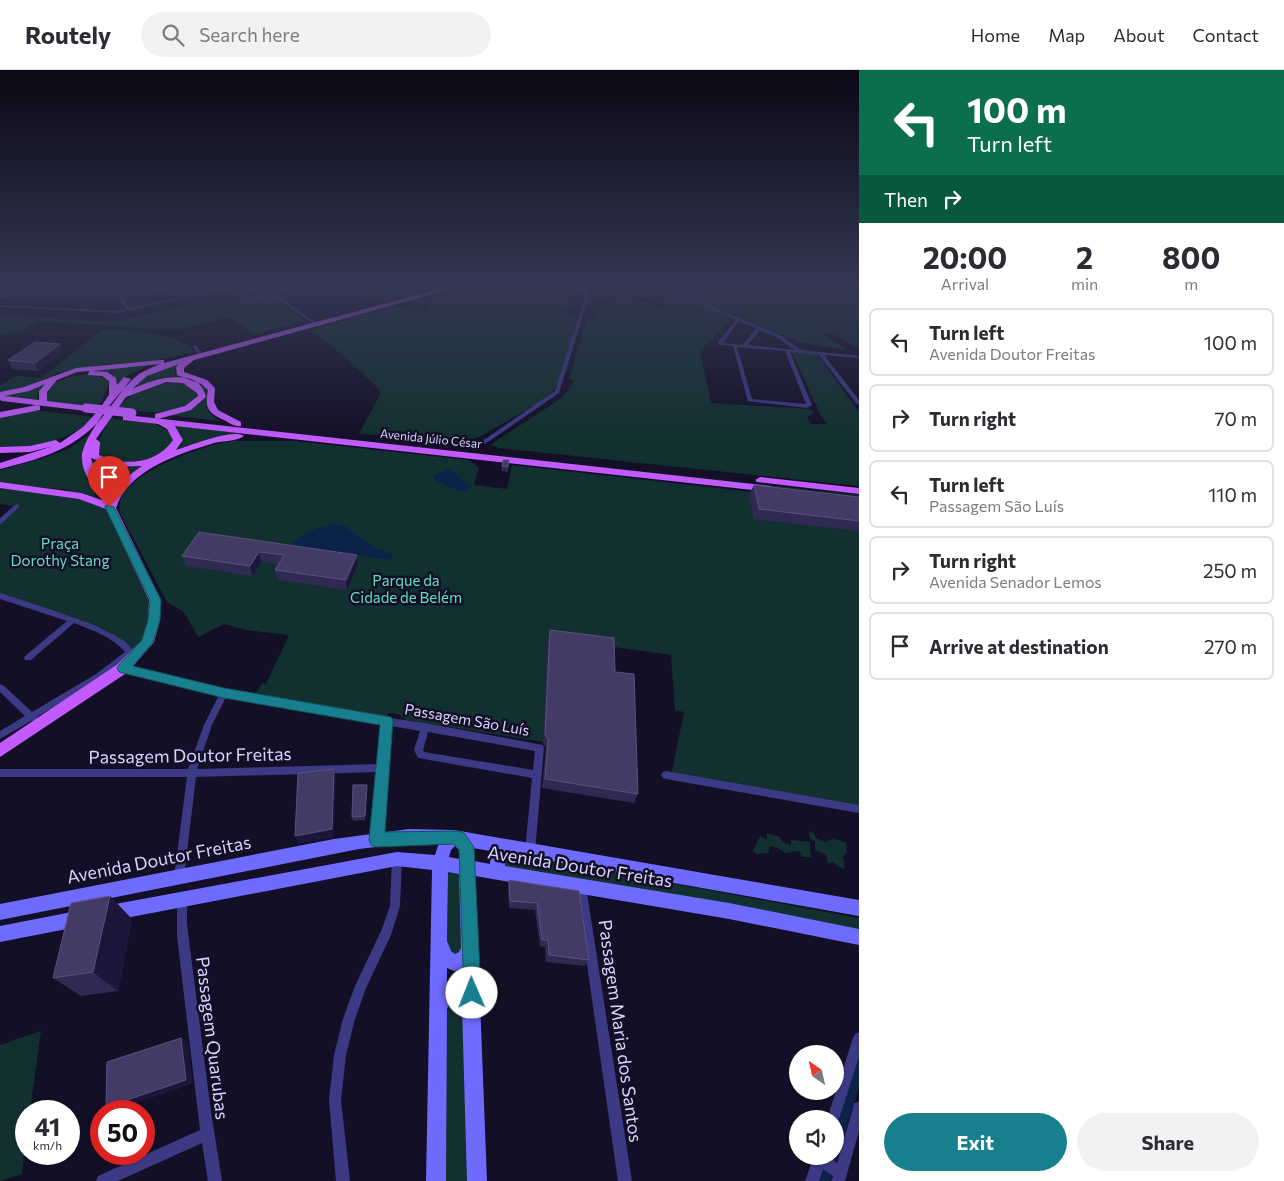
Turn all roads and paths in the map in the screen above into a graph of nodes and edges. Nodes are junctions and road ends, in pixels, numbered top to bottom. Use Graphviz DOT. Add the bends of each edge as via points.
graph roads {
  1 [pos="260,336"];
  2 [pos="261,336"];
  3 [pos="574,336"];
  4 [pos="725,336"];
  5 [pos="753,336"];
  6 [pos="778,336"];
  7 [pos="735,347"];
  8 [pos="744,347"];
  9 [pos="787,351"];
  10 [pos="197,352"];
  11 [pos="801,352"];
  12 [pos="820,353"];
  13 [pos="859,357"];
  14 [pos="171,360"];
  15 [pos="0,394"];
  16 [pos="118,397"];
  17 [pos="0,398"];
  18 [pos="859,403"];
  19 [pos="0,404"];
  20 [pos="40,405"];
  21 [pos="0,415"];
  22 [pos="159,419"];
  23 [pos="102,424"];
  24 [pos="238,424"];
  25 [pos="86,430"];
  26 [pos="306,438"];
  27 [pos="464,448"];
  28 [pos="0,450"];
  29 [pos="0,466"];
  30 [pos="0,485"];
  31 [pos="859,491"];
  32 [pos="859,499"];
  33 [pos="16,506"];
  34 [pos="110,508"];
  35 [pos="0,522"];
  36 [pos="0,596"];
  37 [pos="73,620"];
  38 [pos="28,658"];
  39 [pos="123,668"];
  40 [pos="0,687"];
  41 [pos="224,693"];
  42 [pos="386,720"];
  43 [pos="36,721"];
  44 [pos="425,727"];
  45 [pos="0,735"];
  46 [pos="0,751"];
  47 [pos="381,768"];
  48 [pos="0,773"];
  49 [pos="192,773"];
  50 [pos="538,775"];
  51 [pos="666,775"];
  52 [pos="859,809"];
  53 [pos="457,837"];
  54 [pos="377,840"];
  55 [pos="497,845"];
  56 [pos="530,851"];
  57 [pos="397,859"];
  58 [pos="440,863"];
  59 [pos="467,868"];
  60 [pos="498,873"];
  61 [pos="179,877"];
  62 [pos="581,887"];
  63 [pos="182,899"];
  64 [pos="859,908"];
  65 [pos="0,912"];
  66 [pos="0,934"];
  67 [pos="859,937"];
  68 [pos="441,944"];
  69 [pos="471,945"];
  70 [pos="438,1009"];
  71 [pos="473,1009"];
  72 [pos="859,1038"];
  73 [pos="859,1108"];
  74 [pos="836,1110"];
  75 [pos="206,1134"];
  76 [pos="818,1165"];
  77 [pos="828,1165"];
  78 [pos="838,1177"];
  79 [pos="103,1181"];
  80 [pos="215,1181"];
  81 [pos="342,1181"];
  82 [pos="436,1181"];
  83 [pos="477,1181"];
  84 [pos="624,1181"];
  85 [pos="812,1181"];
  1 -- 10 [label="main road"];
  2 -- 10 [label="main road"];
  3 -- 27 [label="street" via="556,392 489,439 475,447"];
  4 -- 7 [label="street" via="720,342"];
  5 -- 8 [label="street"];
  6 -- 11 [label="street"];
  7 -- 8 [label="street"];
  7 -- 9 [label="street" via="750,400 804,406 809,404"];
  8 -- 9 [label="street"];
  9 -- 11 [label="street"];
  10 -- 14 [label="main road"];
  10 -- 16 [label="main road" via="144,374"];
  10 -- 24 [label="main road" via="182,365 180,373 208,384 212,390 210,402 214,412"];
  11 -- 12 [label="street"];
  12 -- 13 [label="street"];
  12 -- 18 [label="street"];
  14 -- 15 [label="main road" via="76,370 26,389"];
  14 -- 16 [label="main road" via="138,372 122,384"];
  16 -- 20 [label="main road" via="110,377 100,373 81,373 51,383 43,391"];
  16 -- 22 [label="main road" via="164,381 192,383 202,392 202,397 194,405"];
  16 -- 23 [label="main road"];
  16 -- 25 [label="main road"];
  17 -- 20 [label="main road, Avenida Júlio César"];
  19 -- 20 [label="main road, Avenida Júlio César"];
  20 -- 21 [label="main road"];
  20 -- 22 [label="main road, Avenida Júlio César"];
  22 -- 23 [label="main road" via="178,437 172,450 145,463 122,466 106,463 94,456 95,441"];
  22 -- 24 [label="main road, Avenida Júlio César"];
  22 -- 26 [label="main road, Avenida Júlio César"];
  23 -- 34 [label="main road" via="91,440 86,458"];
  24 -- 27 [label="main road, Avenida Júlio César"];
  25 -- 28 [label="main road" via="40,447"];
  25 -- 29 [label="main road" via="73,441 47,454"];
  26 -- 32 [label="main road, Avenida Júlio César"];
  26 -- 34 [label="main road" via="233,436 204,443 134,476 115,495"];
  27 -- 31 [label="main road, Avenida Júlio César"];
  30 -- 34 [label="main road" via="81,496"];
  33 -- 35 [label="street"];
  34 -- 39 [label="main road" via="155,600 148,642"];
  36 -- 37 [label="street"];
  37 -- 38 [label="street"];
  37 -- 43 [label="street" via="100,629 130,652"];
  39 -- 41 [label="street, Passagem São Luís"];
  39 -- 43 [label="main road"];
  40 -- 43 [label="street"];
  41 -- 42 [label="street, Passagem São Luís"];
  41 -- 49 [label="street" via="208,725"];
  42 -- 44 [label="street, Passagem São Luís"];
  42 -- 47 [label="street"];
  43 -- 45 [label="street"];
  43 -- 46 [label="main road"];
  44 -- 50 [label="street, Passagem São Luís" via="540,748"];
  44 -- 50 [label="street" via="418,750 421,755"];
  47 -- 49 [label="street, Passagem Doutor Freitas"];
  47 -- 54 [label="street"];
  48 -- 49 [label="street, Passagem Doutor Freitas"];
  49 -- 61 [label="street"];
  50 -- 56 [label="street"];
  51 -- 52 [label="street"];
  53 -- 54 [label="main road, Avenida Doutor Freitas"];
  53 -- 55 [label="main road, Avenida Doutor Freitas"];
  53 -- 58 [label="main road" via="446,846"];
  53 -- 59 [label="main road" via="466,847"];
  54 -- 61 [label="main road, Avenida Doutor Freitas"];
  55 -- 56 [label="main road, Avenida Doutor Freitas"];
  55 -- 60 [label="main road"];
  56 -- 64 [label="main road, Avenida Doutor Freitas"];
  57 -- 58 [label="main road, Avenida Doutor Freitas"];
  57 -- 63 [label="main road, Avenida Doutor Freitas"];
  57 -- 81 [label="street" via="395,906 358,994 340,1055 335,1100"];
  58 -- 59 [label="main road, Avenida Doutor Freitas"];
  58 -- 68 [label="main road"];
  59 -- 60 [label="main road, Avenida Doutor Freitas"];
  59 -- 69 [label="main road"];
  60 -- 62 [label="main road, Avenida Doutor Freitas"];
  61 -- 65 [label="main road, Avenida Doutor Freitas"];
  62 -- 67 [label="main road, Avenida Doutor Freitas"];
  62 -- 84 [label="street, Passagem Maria dos Santos"];
  63 -- 66 [label="main road, Avenida Doutor Freitas"];
  63 -- 75 [label="street, Passagem Quarubas" via="182,941"];
  68 -- 69 [label="main road" via="446,957 454,963 465,958"];
  68 -- 70 [label="main road"];
  69 -- 71 [label="main road"];
  70 -- 71 [label="main road" via="445,994 456,987 466,994"];
  70 -- 82 [label="main road"];
  71 -- 83 [label="main road"];
  72 -- 74 [label="street"];
  73 -- 78 [label="street"];
  75 -- 79 [label="street"];
  75 -- 80 [label="street, Passagem Quarubas"];
  76 -- 85 [label="street"];
  77 -- 78 [label="street"];
}
